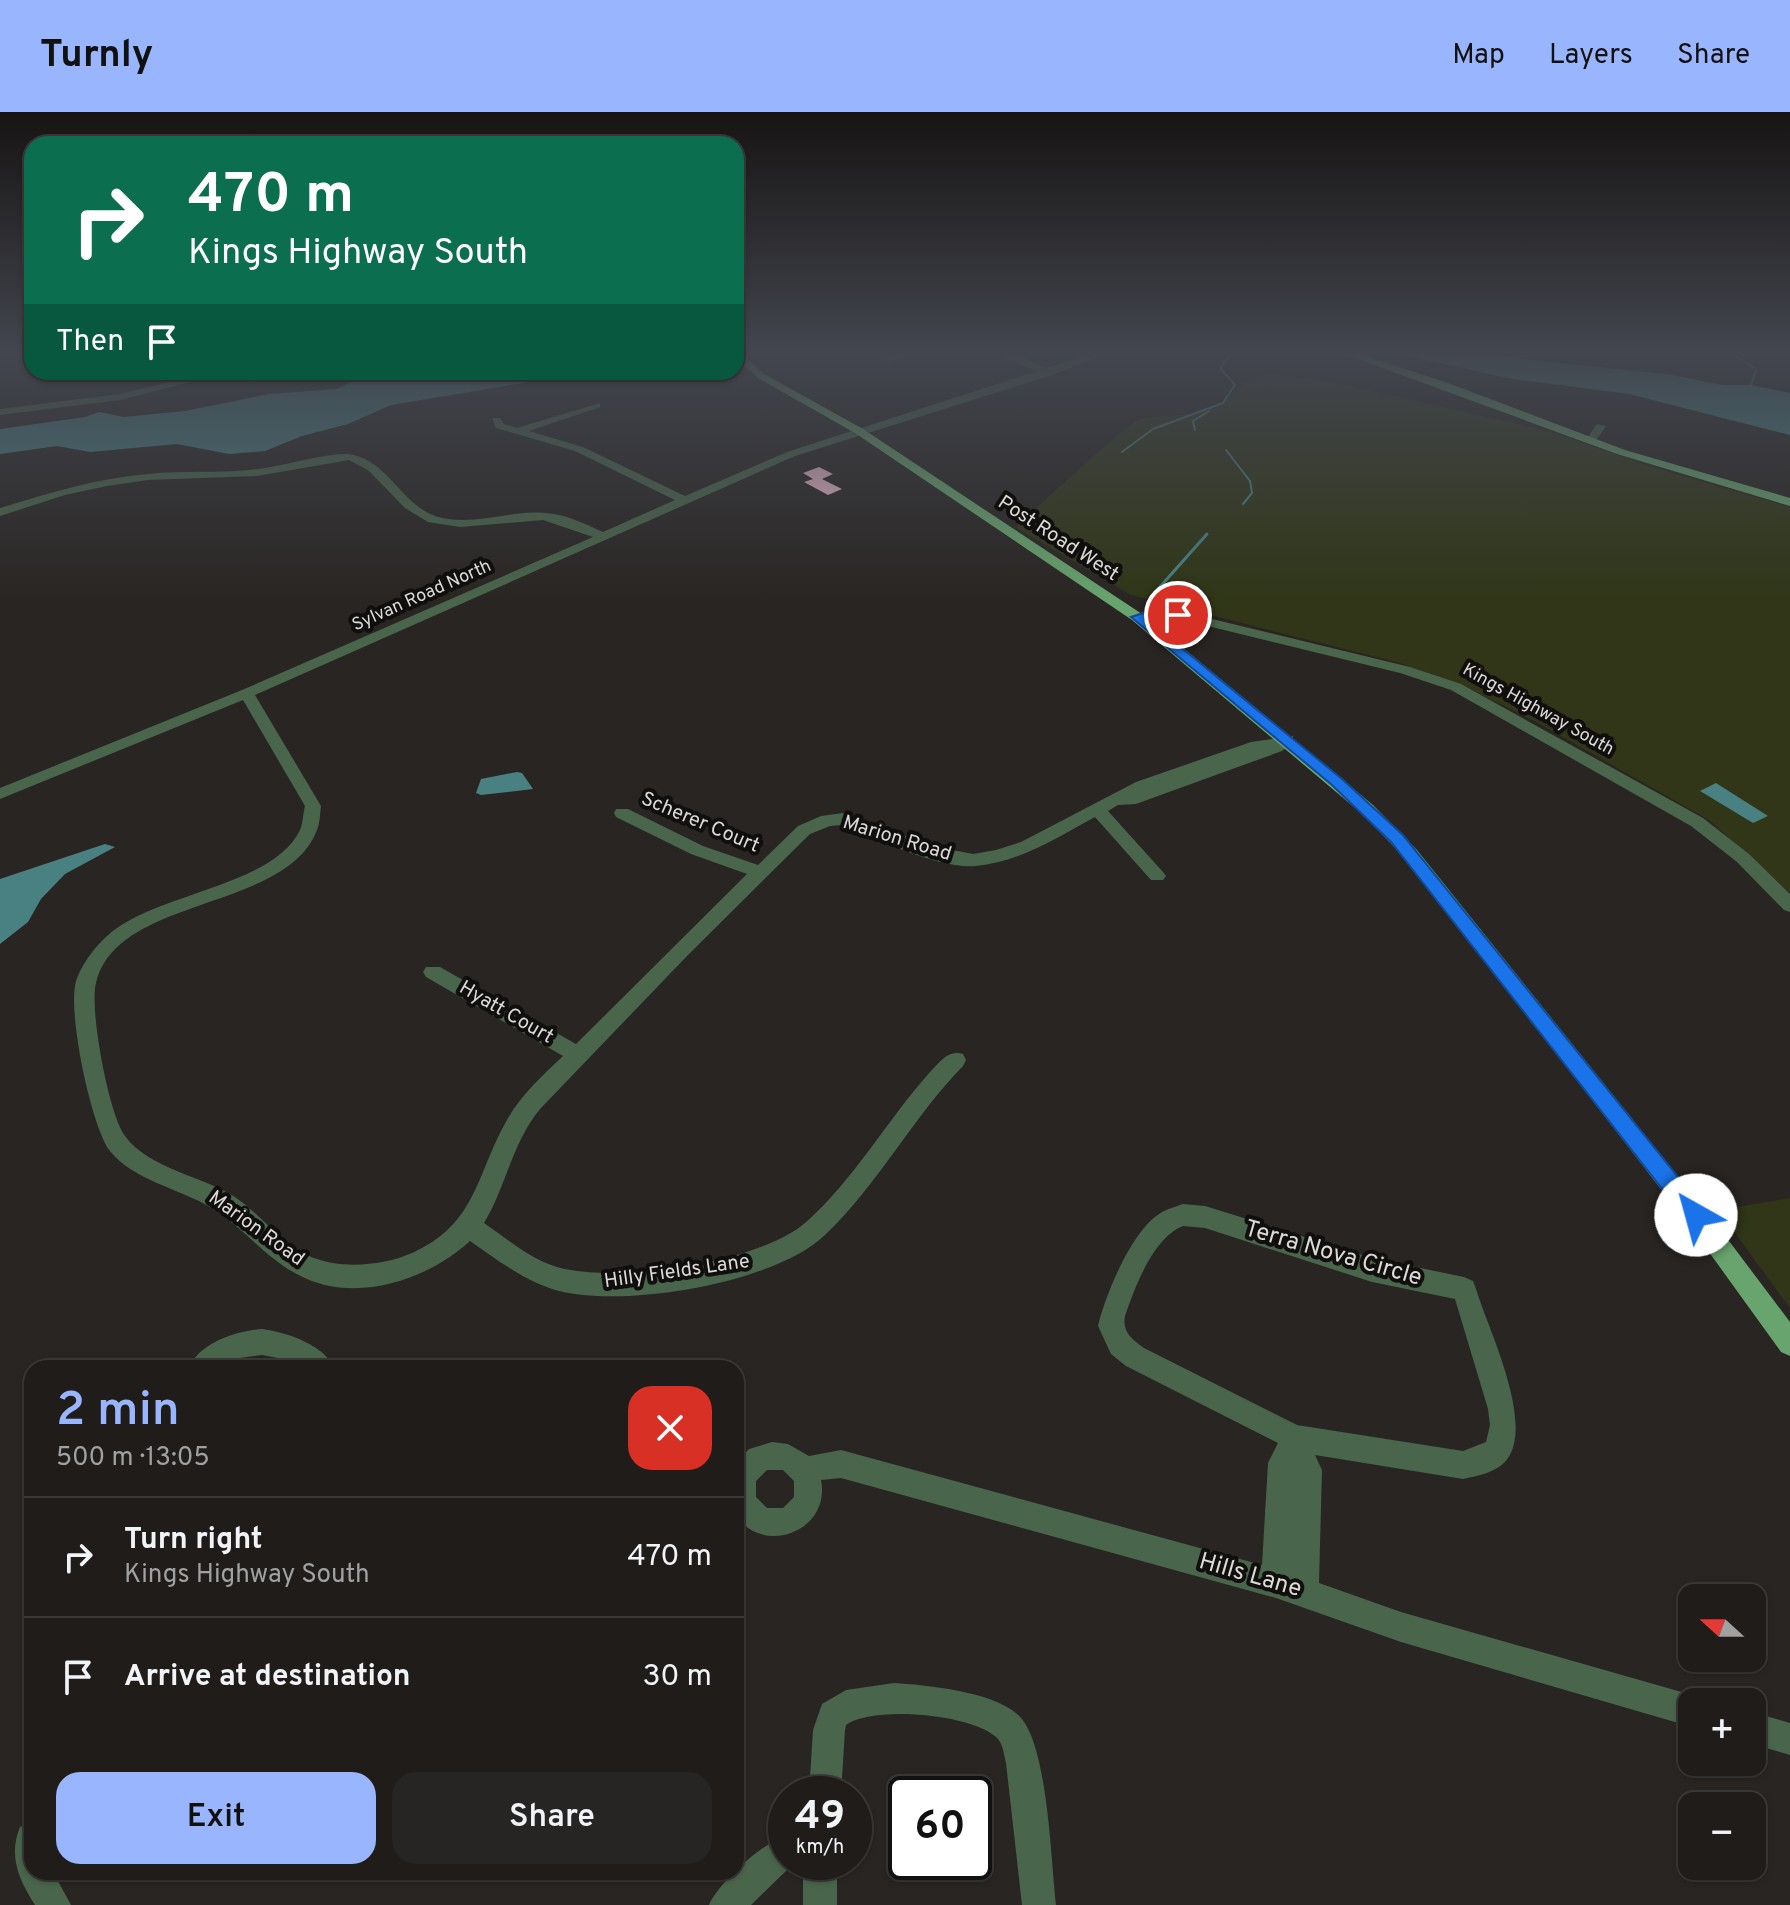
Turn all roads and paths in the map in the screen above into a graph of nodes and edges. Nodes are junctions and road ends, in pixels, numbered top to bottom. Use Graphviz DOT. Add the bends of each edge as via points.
graph roads {
  1 [pos="534,436"];
  2 [pos="845,436"];
  3 [pos="866,436"];
  4 [pos="1576,436"];
  5 [pos="1594,436"];
  6 [pos="1590,441"];
  7 [pos="684,500"];
  8 [pos="1790,502"];
  9 [pos="0,512"];
  10 [pos="602,536"];
  11 [pos="1137,617"];
  12 [pos="247,693"];
  13 [pos="1287,739"];
  14 [pos="0,794"];
  15 [pos="1099,811"];
  16 [pos="622,813"];
  17 [pos="760,872"];
  18 [pos="1157,876"];
  19 [pos="1790,905"];
  20 [pos="433,972"];
  21 [pos="578,1055"];
  22 [pos="956,1060"];
  23 [pos="469,1227"];
  24 [pos="1790,1343"];
  25 [pos="214,1360"];
  26 [pos="310,1360"];
  27 [pos="1295,1438"];
  28 [pos="806,1474"];
  29 [pos="744,1478"];
  30 [pos="744,1502"];
  31 [pos="1276,1583"];
  32 [pos="1304,1591"];
  33 [pos="1678,1707"];
  34 [pos="1766,1732"];
  35 [pos="1790,1739"];
  36 [pos="826,1776"];
  37 [pos="768,1865"];
  38 [pos="39,1880"];
  39 [pos="820,1880"];
  40 [pos="54,1905"];
  41 [pos="726,1905"];
  42 [pos="820,1905"];
  43 [pos="1039,1905"];
  1 -- 7 [label="street" via="579,449"];
  2 -- 7 [label="street, Sylvan Road North"];
  3 -- 11 [label="main road, Post Road West"];
  4 -- 6 [label="main road"];
  5 -- 6 [label="street"];
  6 -- 8 [label="main road"];
  7 -- 10 [label="street, Sylvan Road North"];
  9 -- 10 [label="street" via="107,483 257,473 352,457 385,479 402,503 433,519 470,524 550,517"];
  10 -- 12 [label="street, Sylvan Road North"];
  11 -- 13 [label="main road, Post Road West"];
  11 -- 19 [label="street, Kings Highway South" via="1166,612 1451,685 1697,822"];
  12 -- 14 [label="street, Sylvan Road North"];
  12 -- 23 [label="street, Marion Road" via="299,778 314,819 300,843 278,863 138,923 105,949 93,966 82,1003 106,1119 117,1143 228,1204 313,1269 352,1275 393,1271 433,1255"];
  13 -- 15 [label="street, Marion Road"];
  13 -- 24 [label="main road, Post Road West" via="1411,854"];
  15 -- 17 [label="street, Marion Road" via="1027,846 973,860 934,853 860,823 827,820 804,830"];
  15 -- 18 [label="street"];
  16 -- 17 [label="street, Scherer Court" via="697,850"];
  17 -- 21 [label="street, Marion Road"];
  20 -- 21 [label="street, Hyatt Court"];
  21 -- 23 [label="street, Marion Road" via="519,1119 487,1199"];
  22 -- 23 [label="street, Hilly Fields Lane" via="930,1084 823,1221 805,1237 759,1261 606,1285 560,1280"];
  25 -- 26 [label="street" via="260,1340"];
  27 -- 27 [label="street, Terra Nova Circle" via="1173,1379 1120,1345 1112,1315 1164,1223 1183,1215 1205,1217 1372,1270 1464,1289 1504,1419 1497,1451 1481,1462 1463,1465"];
  27 -- 31 [label="street" via="1282,1463"];
  27 -- 32 [label="street" via="1308,1470"];
  28 -- 29 [label="street" via="792,1457 772,1454 753,1465"];
  28 -- 30 [label="street" via="804,1504 790,1520 760,1522"];
  28 -- 31 [label="street, Hills Lane" via="818,1466 841,1464"];
  31 -- 32 [label="street, Hills Lane"];
  32 -- 33 [label="street, Hills Lane" via="1401,1627"];
  34 -- 35 [label="street"];
  36 -- 43 [label="street" via="831,1717 844,1704 870,1698 923,1700 991,1716 1010,1728 1020,1754"];
  37 -- 41 [label="street"];
  38 -- 40 [label="street"];
  39 -- 42 [label="street"];
}
